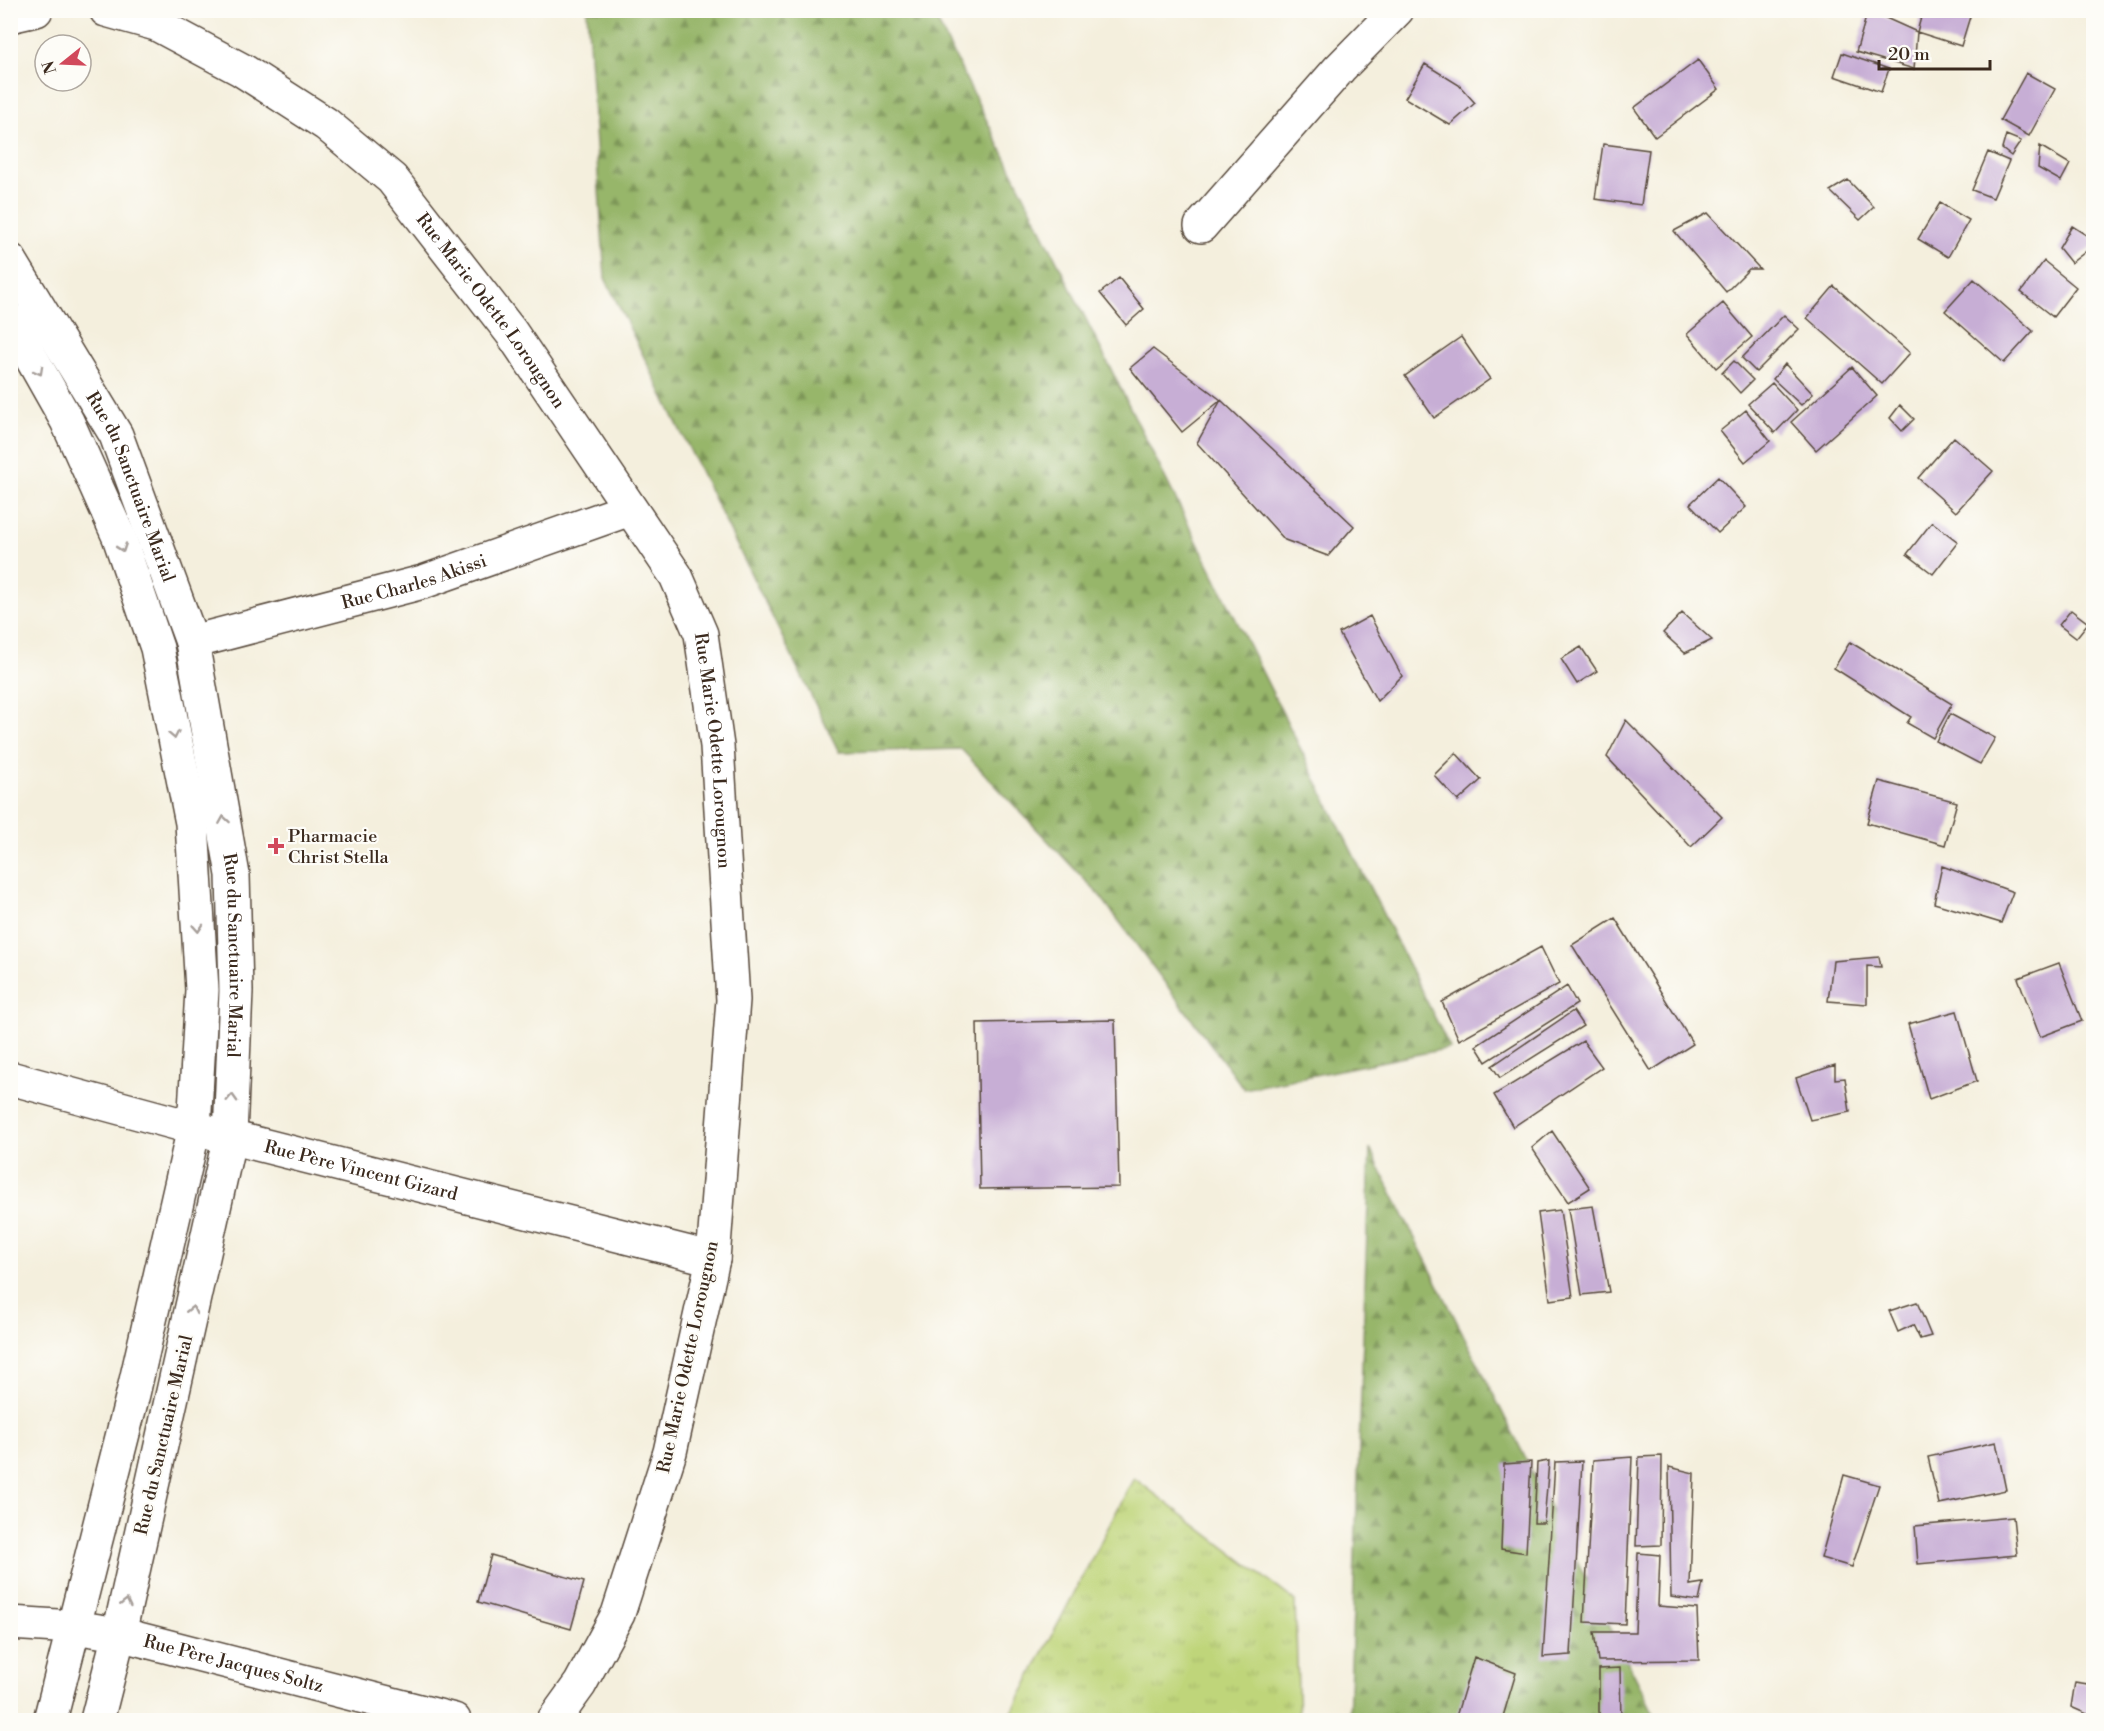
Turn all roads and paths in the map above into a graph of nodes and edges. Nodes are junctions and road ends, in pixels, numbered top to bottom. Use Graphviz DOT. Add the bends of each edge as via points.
graph roads {
  1 [pos="36,10"];
  2 [pos="106,10"];
  3 [pos="1397,10"];
  4 [pos="10,16"];
  5 [pos="1202,226"];
  6 [pos="10,260"];
  7 [pos="10,320"];
  8 [pos="630,509"];
  9 [pos="192,642"];
  10 [pos="10,1078"];
  11 [pos="194,1128"];
  12 [pos="230,1136"];
  13 [pos="712,1259"];
  14 [pos="10,1623"];
  15 [pos="73,1627"];
  16 [pos="120,1634"];
  17 [pos="50,1720"];
  18 [pos="97,1720"];
  19 [pos="454,1720"];
  20 [pos="554,1720"];
  1 -- 4 [label="street"];
  2 -- 8 [label="street, Rue Marie Odette Lorougnon" via="156,24 242,70 326,124 392,179 511,332"];
  3 -- 5 [label="street" via="1340,68"];
  6 -- 9 [label="street, Rue du Sanctuaire Marial" via="116,435"];
  7 -- 11 [label="street, Rue du Sanctuaire Marial, one-way" via="67,421 119,537 157,648 192,823 202,990"];
  8 -- 9 [label="street, Rue Charles Akissi" via="423,582"];
  8 -- 13 [label="street, Rue Marie Odette Lorougnon" via="676,576 701,634 717,746 733,1000"];
  12 -- 9 [label="street, Rue du Sanctuaire Marial, one-way" via="236,991 233,875"];
  10 -- 11 [label="street, Rue Père Vincent Gizard"];
  11 -- 12 [label="street, Rue Père Vincent Gizard"];
  11 -- 15 [label="street, Rue du Sanctuaire Marial" via="133,1394"];
  12 -- 13 [label="street, Rue Père Vincent Gizard"];
  16 -- 12 [label="street, Rue du Sanctuaire Marial, one-way"];
  13 -- 20 [label="street, Rue Marie Odette Lorougnon" via="670,1452 618,1614 580,1684"];
  14 -- 15 [label="street, Rue Père Jacques Soltz"];
  15 -- 16 [label="street, Rue Père Jacques Soltz"];
  15 -- 17 [label="street, Rue du Sanctuaire Marial"];
  16 -- 18 [label="street, Rue du Sanctuaire Marial"];
  16 -- 19 [label="street, Rue Père Jacques Soltz"];
}
